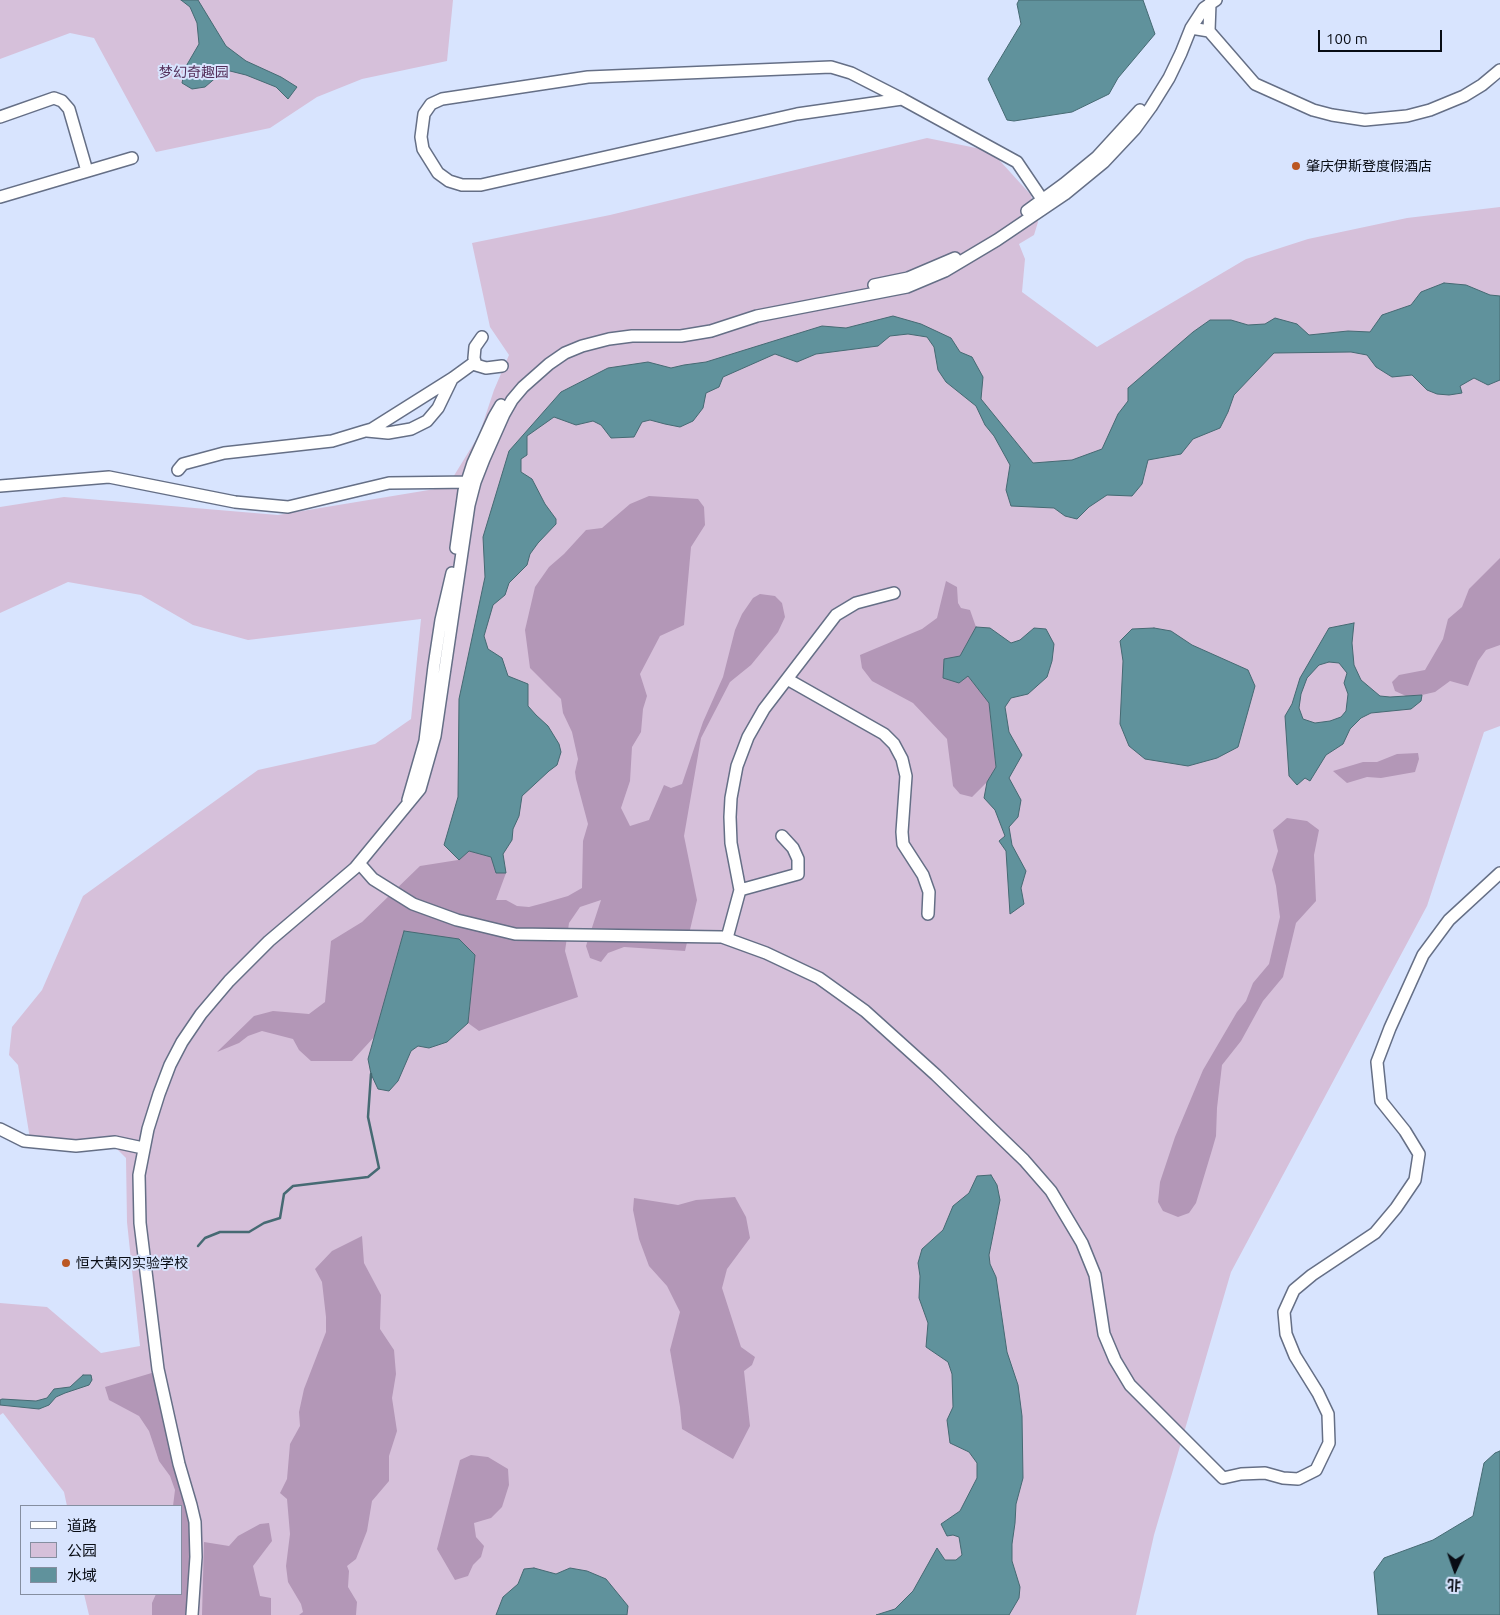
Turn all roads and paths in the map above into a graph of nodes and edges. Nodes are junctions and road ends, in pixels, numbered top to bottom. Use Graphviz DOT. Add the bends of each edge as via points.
graph roads {
  1 [pos="1210,1"];
  2 [pos="1191,28"];
  3 [pos="1209,31"];
  4 [pos="1500,70"];
  5 [pos="902,99"];
  6 [pos="0,117"];
  7 [pos="132,158"];
  8 [pos="87,171"];
  9 [pos="0,197"];
  10 [pos="1045,203"];
  11 [pos="482,336"];
  12 [pos="475,362"];
  13 [pos="502,366"];
  14 [pos="453,378"];
  15 [pos="365,431"];
  16 [pos="178,470"];
  17 [pos="471,482"];
  18 [pos="0,486"];
  19 [pos="894,593"];
  20 [pos="787,680"];
  21 [pos="782,836"];
  22 [pos="359,863"];
  23 [pos="1500,873"];
  24 [pos="740,890"];
  25 [pos="928,914"];
  26 [pos="726,938"];
  27 [pos="0,1129"];
  28 [pos="144,1148"];
  29 [pos="192,1615"];
  1 -- 2 [label="street"];
  1 -- 3 [label="street"];
  1 -- 10 [label="street" via="1194,10 1166,70 1139,112 1097,157"];
  2 -- 3 [label="street"];
  2 -- 10 [label="street" via="1169,78 1135,129 1104,162 1065,194"];
  3 -- 4 [label="street" via="1255,84 1313,110 1365,120 1430,110 1464,96"];
  5 -- 5 [label="street" via="851,73 831,67 588,76 431,104 424,114 421,137 438,173 462,185 481,185 797,114"];
  5 -- 10 [label="street" via="1017,162"];
  6 -- 8 [label="street" via="54,98 62,100 69,109"];
  7 -- 8 [label="street"];
  8 -- 9 [label="street"];
  10 -- 17 [label="street" via="997,240 945,271 907,287 757,316 711,331 681,336 609,339 565,353 512,400"];
  11 -- 12 [label="street" via="475,347"];
  12 -- 13 [label="street" via="486,368"];
  12 -- 14 [label="street"];
  14 -- 15 [label="street"];
  14 -- 15 [label="street" via="438,408 427,421 411,429 388,433"];
  15 -- 16 [label="street" via="332,441 224,454 182,464"];
  17 -- 18 [label="street" via="389,483 288,507 235,502 109,477"];
  17 -- 22 [label="street" via="435,736 420,789"];
  19 -- 20 [label="street" via="856,603 836,615"];
  20 -- 24 [label="street" via="764,709 737,766 730,817 731,843"];
  20 -- 25 [label="street" via="884,734 894,744 906,776 903,844 923,874 929,892"];
  21 -- 24 [label="street" via="798,859 798,874"];
  22 -- 26 [label="street" via="373,878 413,904 456,920 515,934"];
  22 -- 28 [label="street" via="269,941 201,1014 170,1064"];
  23 -- 26 [label="street" via="1449,920 1423,954 1377,1062 1381,1101 1406,1131 1419,1154 1415,1180 1375,1233 1312,1274 1294,1290 1284,1312 1286,1334 1295,1356 1328,1414 1329,1443 1316,1470 1298,1479 1265,1473 1222,1478 1130,1386 1104,1334 1095,1275 1082,1243 1051,1191 1024,1160 865,1011 819,978"];
  24 -- 26 [label="street"];
  27 -- 28 [label="street" via="24,1141 76,1146 115,1142"];
  28 -- 29 [label="street" via="139,1175 140,1223 158,1369 194,1522 196,1557"];
}
